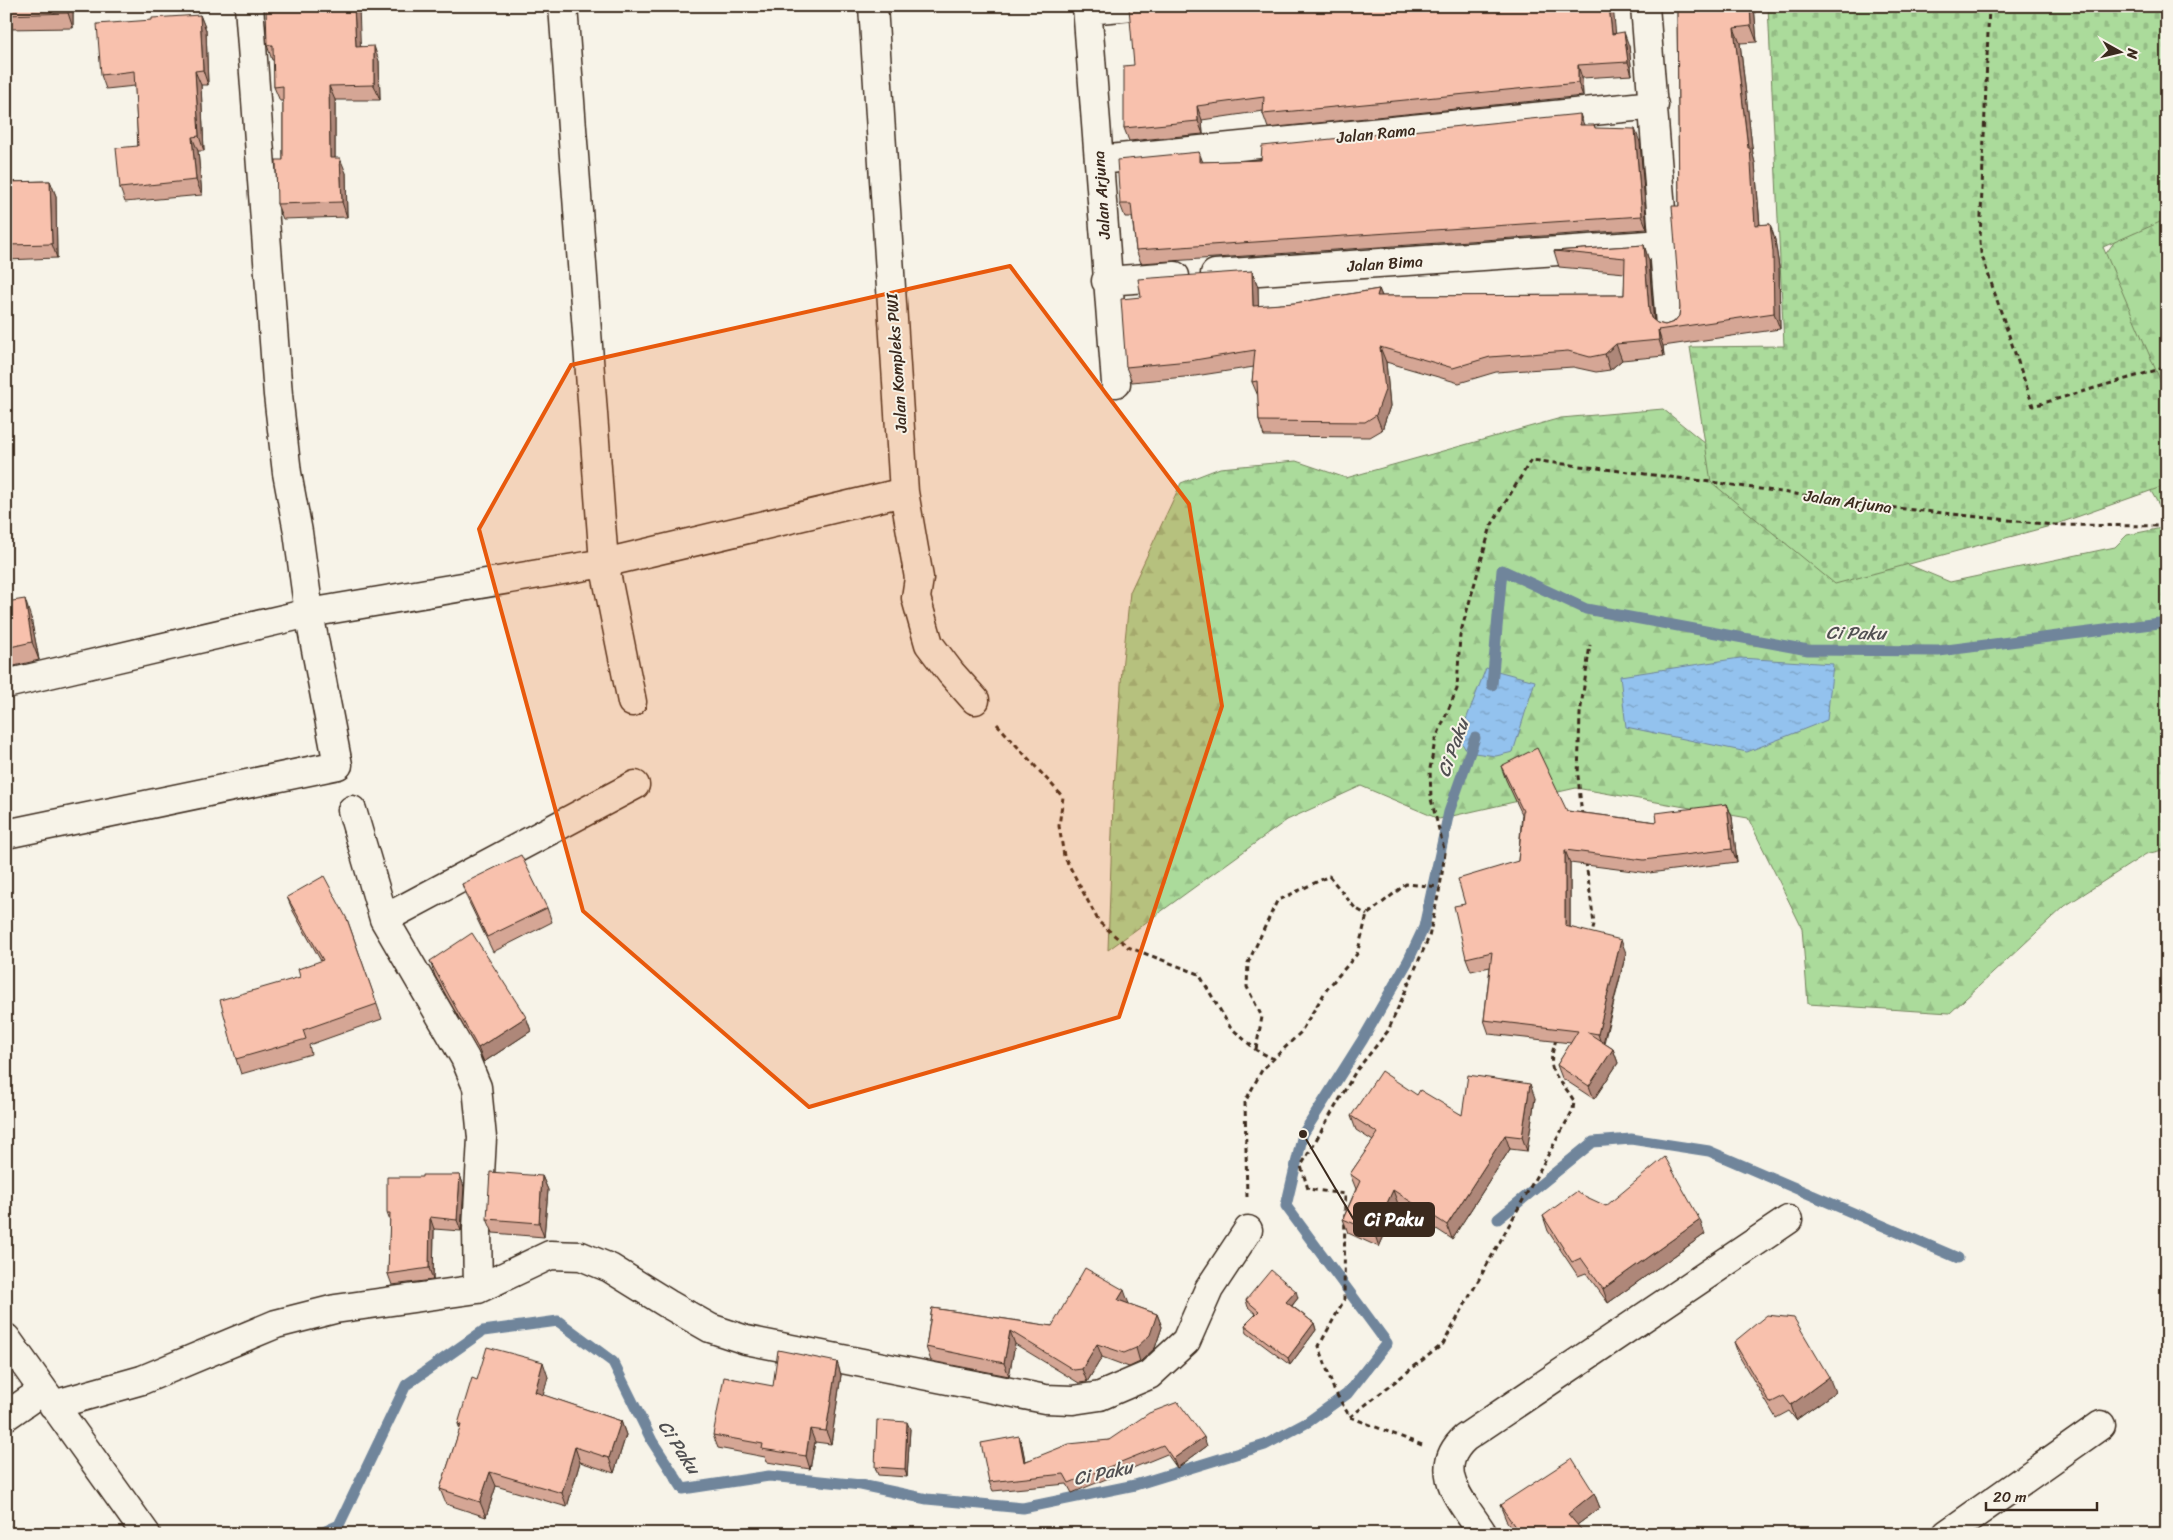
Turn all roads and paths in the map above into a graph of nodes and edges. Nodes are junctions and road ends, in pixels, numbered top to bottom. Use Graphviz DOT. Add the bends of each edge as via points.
graph roads {
  1 [pos="248,6"];
  2 [pos="563,6"];
  3 [pos="873,6"];
  4 [pos="1133,6"];
  5 [pos="1645,6"];
  6 [pos="1989,6"];
  7 [pos="1087,8"];
  8 [pos="1654,105"];
  9 [pos="1098,160"];
  10 [pos="1663,244"];
  11 [pos="1106,281"];
  12 [pos="1670,324"];
  13 [pos="2167,367"];
  14 [pos="1116,383"];
  15 [pos="904,492"];
  16 [pos="2167,526"];
  17 [pos="604,563"];
  18 [pos="309,614"];
  19 [pos="1590,645"];
  20 [pos="6,684"];
  21 [pos="975,700"];
  22 [pos="632,702"];
  23 [pos="634,785"];
  24 [pos="352,810"];
  25 [pos="1582,818"];
  26 [pos="6,834"];
  27 [pos="1586,861"];
  28 [pos="1440,887"];
  29 [pos="1367,915"];
  30 [pos="384,919"];
  31 [pos="1591,941"];
  32 [pos="1558,1035"];
  33 [pos="1256,1050"];
  34 [pos="1274,1059"];
  35 [pos="1788,1220"];
  36 [pos="1248,1230"];
  37 [pos="478,1289"];
  38 [pos="6,1338"];
  39 [pos="48,1398"];
  40 [pos="6,1416"];
  41 [pos="1350,1417"];
  42 [pos="2101,1425"];
  43 [pos="1450,1457"];
  44 [pos="146,1534"];
  45 [pos="1483,1534"];
  46 [pos="1947,1534"];
  1 -- 18 [label="street" via="278,395"];
  2 -- 17 [label="street"];
  3 -- 15 [label="street, Jalan Kompleks PWI"];
  4 -- 7 [label="street"];
  5 -- 8 [label="street"];
  6 -- 13 [label="path" via="1981,253 2032,406"];
  7 -- 9 [label="street, Jalan Arjuna"];
  8 -- 9 [label="street, Jalan Rama"];
  8 -- 10 [label="street"];
  9 -- 11 [label="street, Jalan Arjuna"];
  10 -- 11 [label="street, Jalan Bima"];
  10 -- 12 [label="street"];
  11 -- 14 [label="street, Jalan Arjuna"];
  15 -- 17 [label="street"];
  15 -- 21 [label="street, Jalan Kompleks PWI" via="919,578 916,598 930,644"];
  16 -- 28 [label="path, Jalan Arjuna" via="2054,525 1887,507 1531,460 1491,526 1460,635 1457,689 1435,741 1430,769 1431,799 1445,853"];
  17 -- 18 [label="street"];
  17 -- 22 [label="street"];
  18 -- 20 [label="street"];
  18 -- 26 [label="street" via="338,765"];
  19 -- 25 [label="path" via="1580,714 1578,776"];
  21 -- 33 [label="path" via="1063,797 1059,826 1064,856 1099,922 1128,948 1199,974 1230,1027"];
  23 -- 30 [label="street"];
  24 -- 30 [label="street"];
  27 -- 31 [label="path" via="1594,924"];
  28 -- 29 [label="path" via="1406,884"];
  28 -- 41 [label="path" via="1429,937 1388,1031 1356,1071 1301,1166 1308,1189 1345,1194 1344,1300 1319,1346 1334,1390"];
  29 -- 33 [label="path" via="1355,908 1329,876 1277,901 1248,963 1247,987 1262,1018"];
  29 -- 34 [label="path" via="1357,954 1328,989 1300,1034"];
  30 -- 37 [label="street" via="465,1058 477,1087 482,1138 477,1229"];
  32 -- 41 [label="path" via="1551,1067 1574,1101 1573,1110 1443,1344"];
  33 -- 34 [label="path"];
  34 -- 36 [label="path" via="1262,1070 1245,1102"];
  35 -- 43 [label="street" via="1465,1438"];
  36 -- 37 [label="street" via="1209,1289 1186,1341 1149,1374 1100,1396 1073,1400 1036,1397 746,1340 710,1328 610,1268 582,1256 550,1255"];
  37 -- 39 [label="street" via="335,1309 276,1324 142,1380"];
  38 -- 39 [label="street"];
  39 -- 40 [label="street"];
  39 -- 44 [label="street"];
  41 -- 43 [label="path"];
  42 -- 46 [label="street"];
  43 -- 45 [label="street" via="1451,1484"];
}
